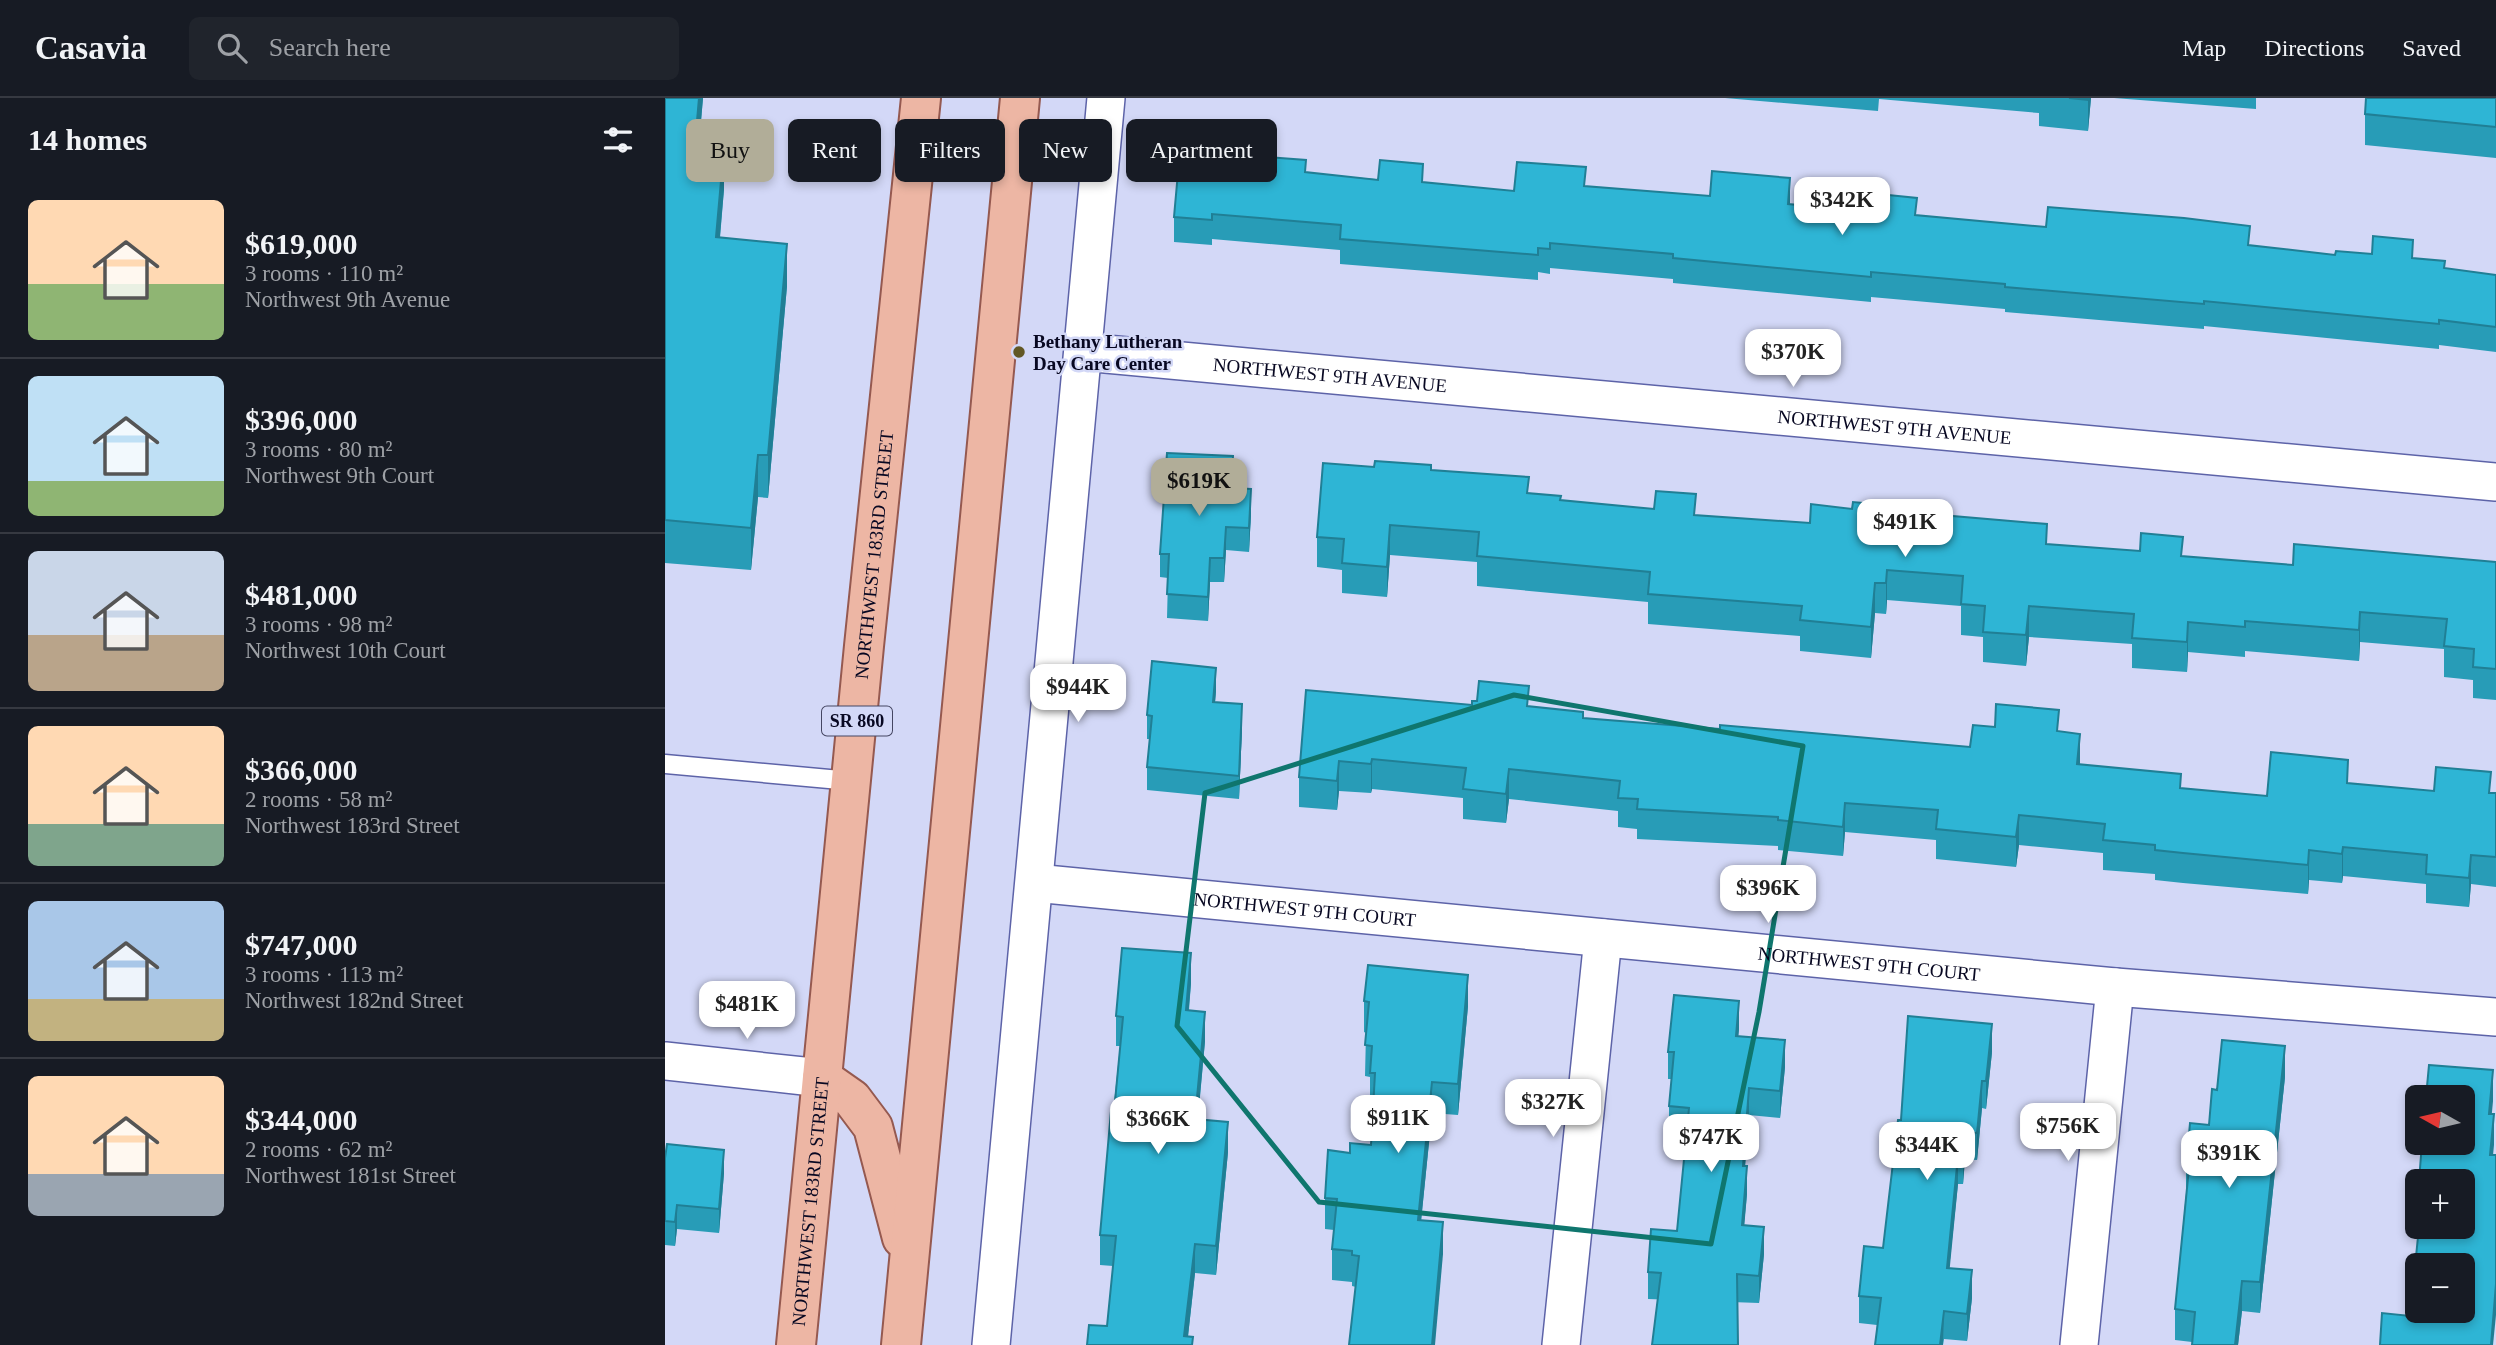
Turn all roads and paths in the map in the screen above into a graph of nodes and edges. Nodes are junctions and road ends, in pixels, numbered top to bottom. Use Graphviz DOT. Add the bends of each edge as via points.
graph roads {
  1 [pos="921,98"];
  2 [pos="1020,98"];
  3 [pos="1106,98"];
  4 [pos="1084,352"];
  5 [pos="2496,482"];
  6 [pos="665,764"];
  7 [pos="851,781"];
  8 [pos="1035,883"];
  9 [pos="1603,938"];
  10 [pos="2115,987"];
  11 [pos="2496,1017"];
  12 [pos="665,1061"];
  13 [pos="822,1078"];
  14 [pos="908,1264"];
  15 [pos="796,1345"];
  16 [pos="901,1345"];
  17 [pos="991,1345"];
  18 [pos="1561,1345"];
  19 [pos="2079,1345"];
  1 -- 7 [label="main road, NORTHWEST 183RD STREET / SR 860"];
  2 -- 14 [label="main road"];
  3 -- 4 [label="street"];
  4 -- 5 [label="street, NORTHWEST 9TH AVENUE"];
  4 -- 8 [label="street"];
  6 -- 7 [label="lane"];
  7 -- 13 [label="main road, NORTHWEST 183RD STREET / SR 860"];
  8 -- 9 [label="street, NORTHWEST 9TH COURT"];
  8 -- 17 [label="street"];
  9 -- 10 [label="street, NORTHWEST 9TH COURT"];
  9 -- 18 [label="street"];
  10 -- 11 [label="street, NORTHWEST 9TH COURT"];
  10 -- 19 [label="street"];
  12 -- 13 [label="street"];
  13 -- 14 [label="main road" via="852,1099 873,1127"];
  13 -- 15 [label="main road, NORTHWEST 183RD STREET / SR 860"];
  14 -- 16 [label="main road"];
}
